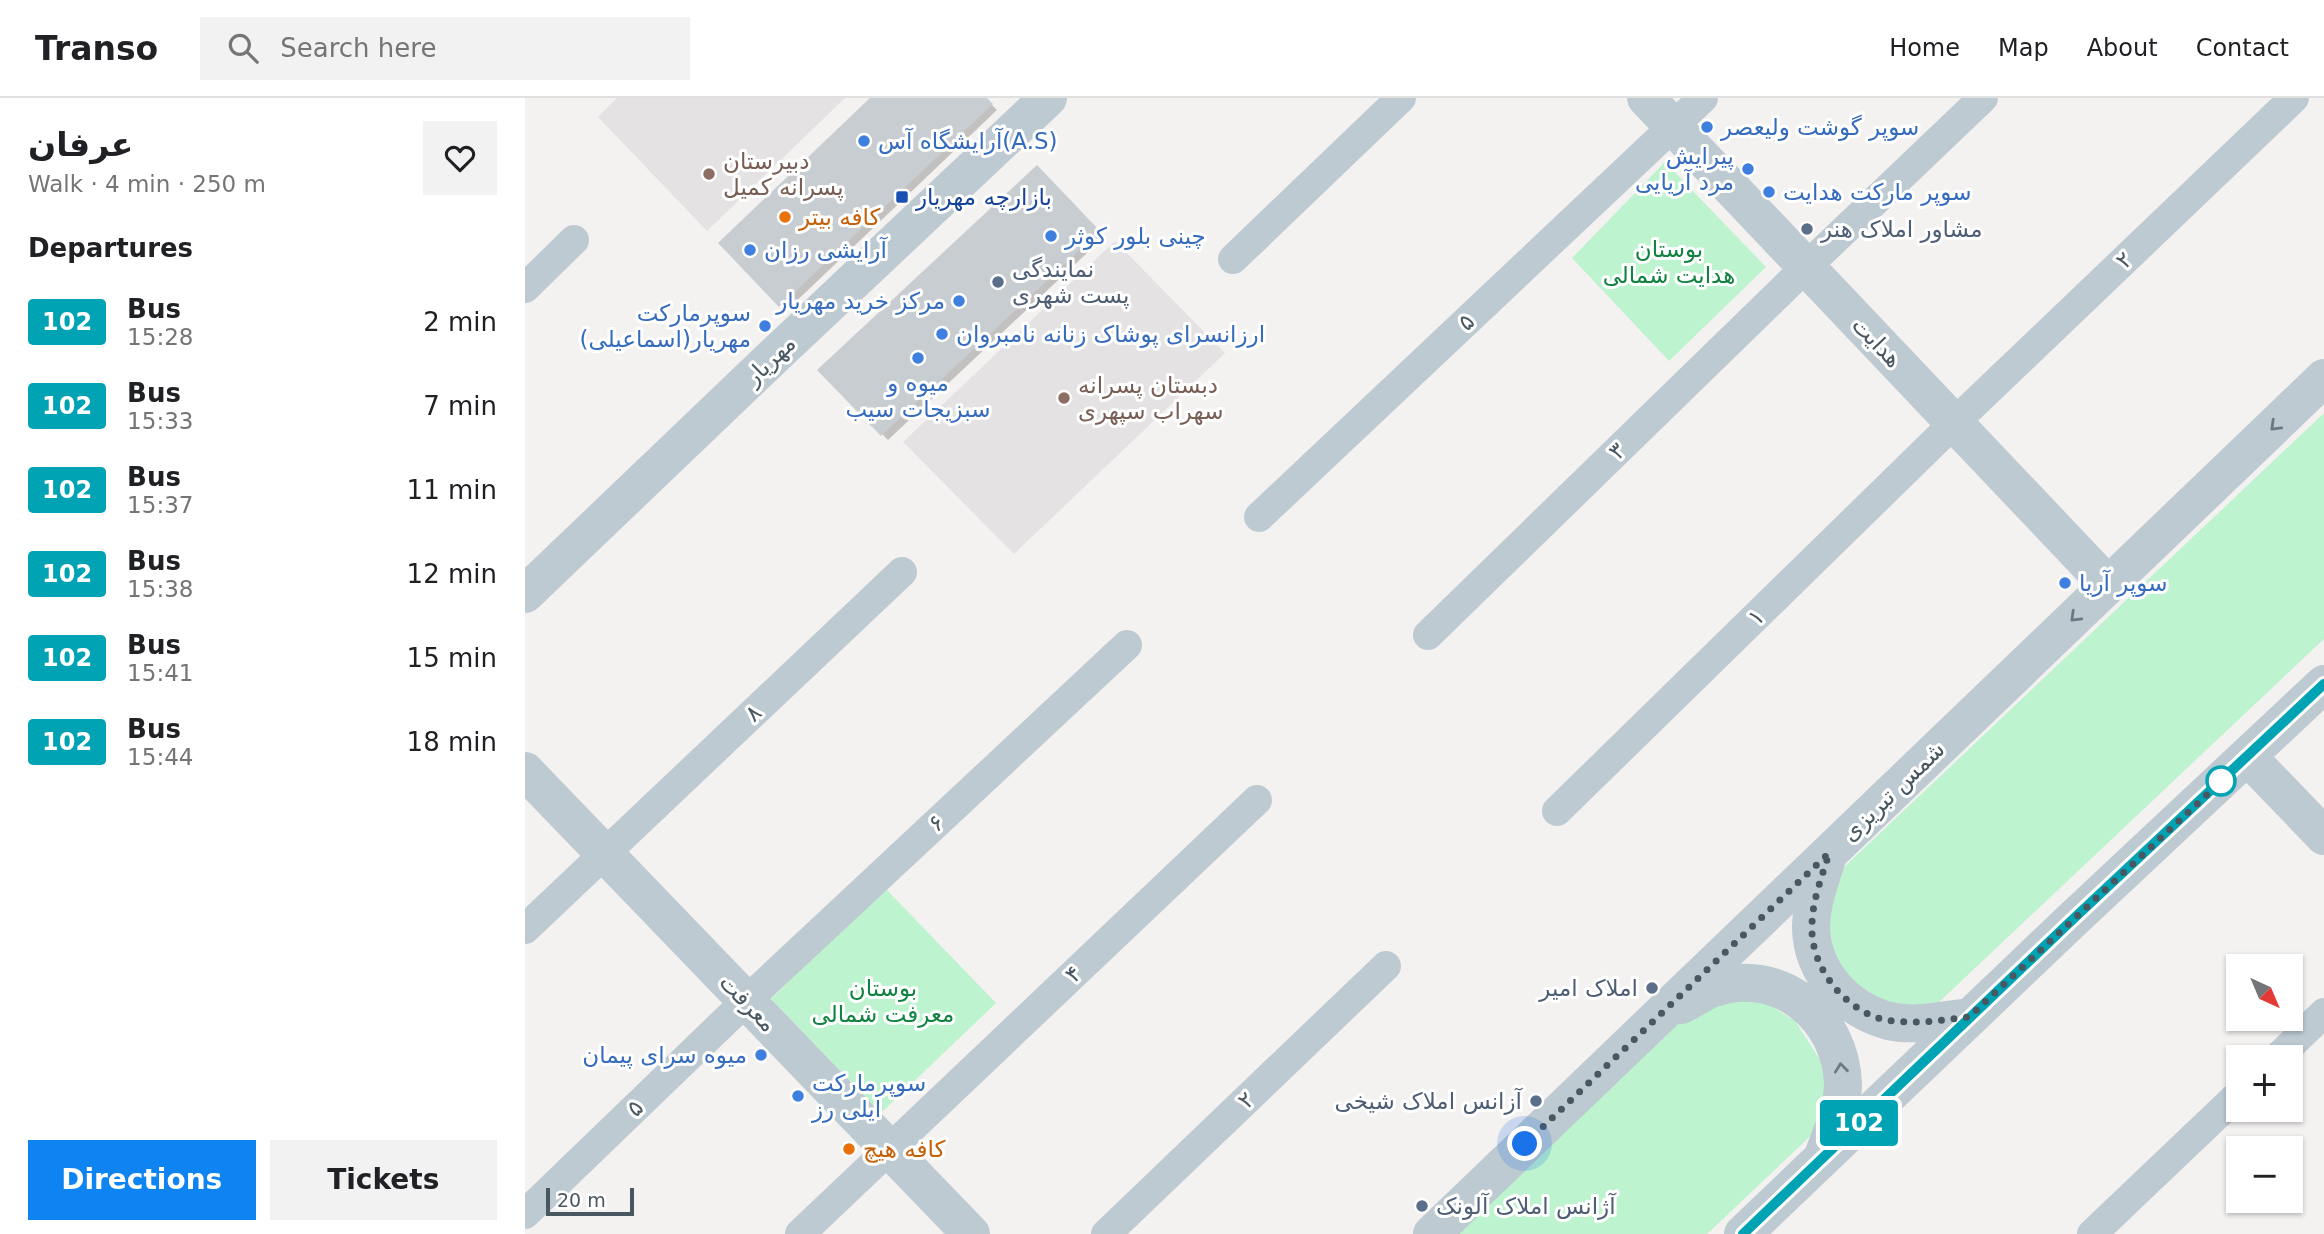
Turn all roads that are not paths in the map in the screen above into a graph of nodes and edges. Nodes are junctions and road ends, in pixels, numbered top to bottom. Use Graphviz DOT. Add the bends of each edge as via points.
graph roads {
  1 [pos="1048,98"];
  2 [pos="1401,98"];
  3 [pos="1646,98"];
  4 [pos="1703,98"];
  5 [pos="1983,98"];
  6 [pos="2294,98"];
  7 [pos="1673,126"];
  8 [pos="574,240"];
  9 [pos="1233,259"];
  10 [pos="1806,267"];
  11 [pos="525,288"];
  12 [pos="2324,378"];
  13 [pos="1954,423"];
  14 [pos="1259,517"];
  15 [pos="902,572"];
  16 [pos="2108,585"];
  17 [pos="525,594"];
  18 [pos="1428,635"];
  19 [pos="1127,645"];
  20 [pos="2324,684"];
  21 [pos="2247,756"];
  22 [pos="525,771"];
  23 [pos="1257,800"];
  24 [pos="1557,811"];
  25 [pos="2324,836"];
  26 [pos="603,853"];
  27 [pos="1829,853"];
  28 [pos="525,929"];
  29 [pos="1387,967"];
  30 [pos="745,1001"];
  31 [pos="2324,1013"];
  32 [pos="1969,1017"];
  33 [pos="1655,1019"];
  34 [pos="2291,1045"];
  35 [pos="2226,1106"];
  36 [pos="889,1148"];
  37 [pos="1822,1158"];
  38 [pos="525,1214"];
  39 [pos="800,1234"];
  40 [pos="971,1234"];
  41 [pos="1106,1234"];
  42 [pos="1432,1234"];
  43 [pos="1743,1234"];
  44 [pos="2092,1234"];
  1 -- 17 [label="street, مهریار"];
  2 -- 9 [label="street"];
  3 -- 7 [label="street, هدایت"];
  4 -- 7 [label="street"];
  5 -- 10 [label="street"];
  6 -- 13 [label="street, ۲"];
  7 -- 10 [label="street, هدایت"];
  7 -- 14 [label="street, ۵"];
  8 -- 11 [label="street"];
  10 -- 13 [label="street, هدایت"];
  10 -- 18 [label="street, ۳"];
  12 -- 16 [label="street, شمس تبریزی, one-way"];
  13 -- 16 [label="street, هدایت"];
  13 -- 24 [label="street, ۱"];
  15 -- 26 [label="street, ۸"];
  16 -- 27 [label="street, شمس تبریزی, one-way"];
  19 -- 30 [label="street, ۶"];
  20 -- 21 [label="street"];
  21 -- 25 [label="street"];
  21 -- 32 [label="street"];
  22 -- 26 [label="street, معرفت"];
  23 -- 36 [label="street, ۴"];
  26 -- 28 [label="street, ۸"];
  26 -- 30 [label="street, معرفت"];
  27 -- 32 [label="street" via="1811,928 1817,959 1833,987 1859,1009 1890,1021"];
  27 -- 33 [label="street, شمس تبریزی"];
  29 -- 41 [label="street, ۲"];
  30 -- 36 [label="street, معرفت"];
  30 -- 38 [label="street, ۵"];
  31 -- 34 [label="street"];
  32 -- 37 [label="street"];
  37 -- 33 [label="street, one-way" via="1843,1087 1840,1055 1826,1026 1805,1003 1777,988 1746,983 1714,988"];
  33 -- 42 [label="street, شمس تبریزی"];
  35 -- 44 [label="street"];
  36 -- 39 [label="street"];
  36 -- 40 [label="street, معرفت"];
  37 -- 43 [label="street"];
}
